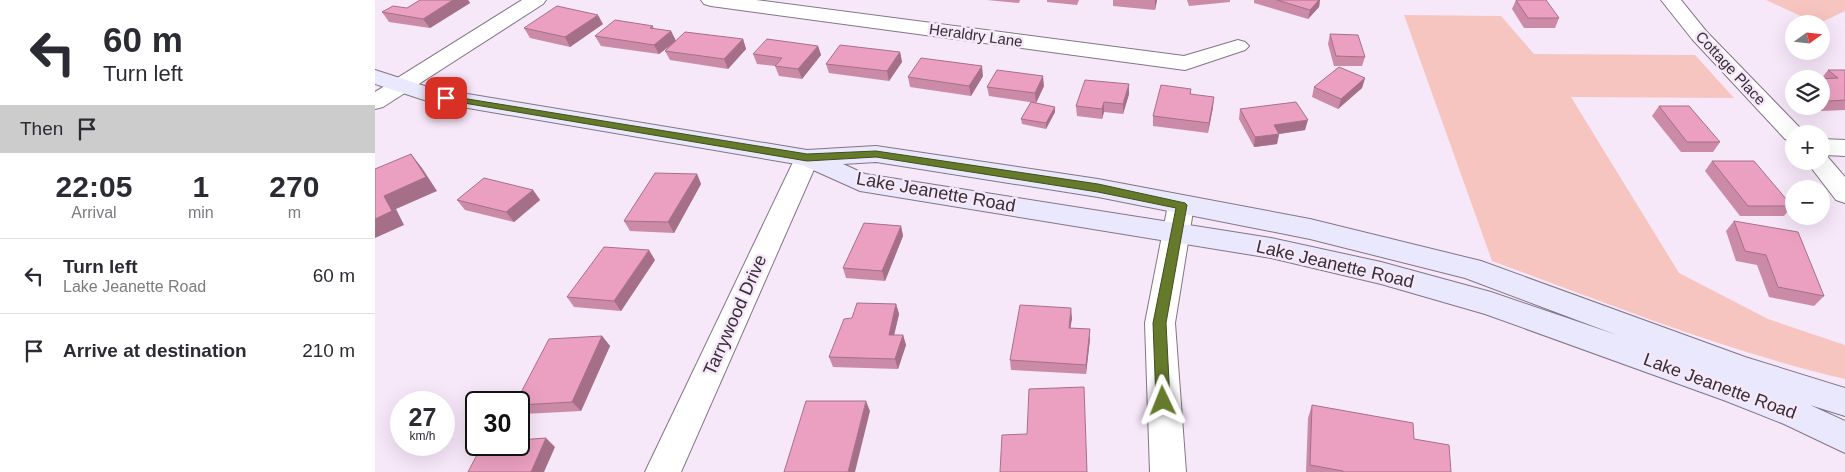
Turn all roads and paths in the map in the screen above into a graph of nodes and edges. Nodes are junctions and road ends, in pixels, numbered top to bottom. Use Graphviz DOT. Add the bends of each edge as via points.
graph roads {
  1 [pos="536,0"];
  2 [pos="711,0"];
  3 [pos="1671,0"];
  4 [pos="1238,46"];
  5 [pos="375,77"];
  6 [pos="402,85"];
  7 [pos="375,102"];
  8 [pos="1785,125"];
  9 [pos="1830,147"];
  10 [pos="1845,148"];
  11 [pos="807,158"];
  12 [pos="1825,170"];
  13 [pos="1845,194"];
  14 [pos="1179,219"];
  15 [pos="1845,402"];
  16 [pos="1845,438"];
  17 [pos="663,472"];
  18 [pos="1168,472"];
  1 -- 6 [label="street"];
  2 -- 4 [label="street, Heraldry Lane" via="1185,63"];
  3 -- 8 [label="street, Cottage Place" via="1699,35"];
  5 -- 6 [label="street, Lake Jeanette Road"];
  6 -- 7 [label="street"];
  6 -- 11 [label="street, Lake Jeanette Road" via="427,94"];
  9 -- 10 [label="street"];
  11 -- 14 [label="street, Lake Jeanette Road" via="860,182"];
  11 -- 17 [label="street, Tarrywood Drive"];
  12 -- 13 [label="street"];
  14 -- 15 [label="street, Lake Jeanette Road" via="1310,229 1471,269 1742,369"];
  14 -- 16 [label="street, Lake Jeanette Road" via="1276,249 1381,273 1491,304 1738,391"];
  14 -- 18 [label="street" via="1160,323"];
}
